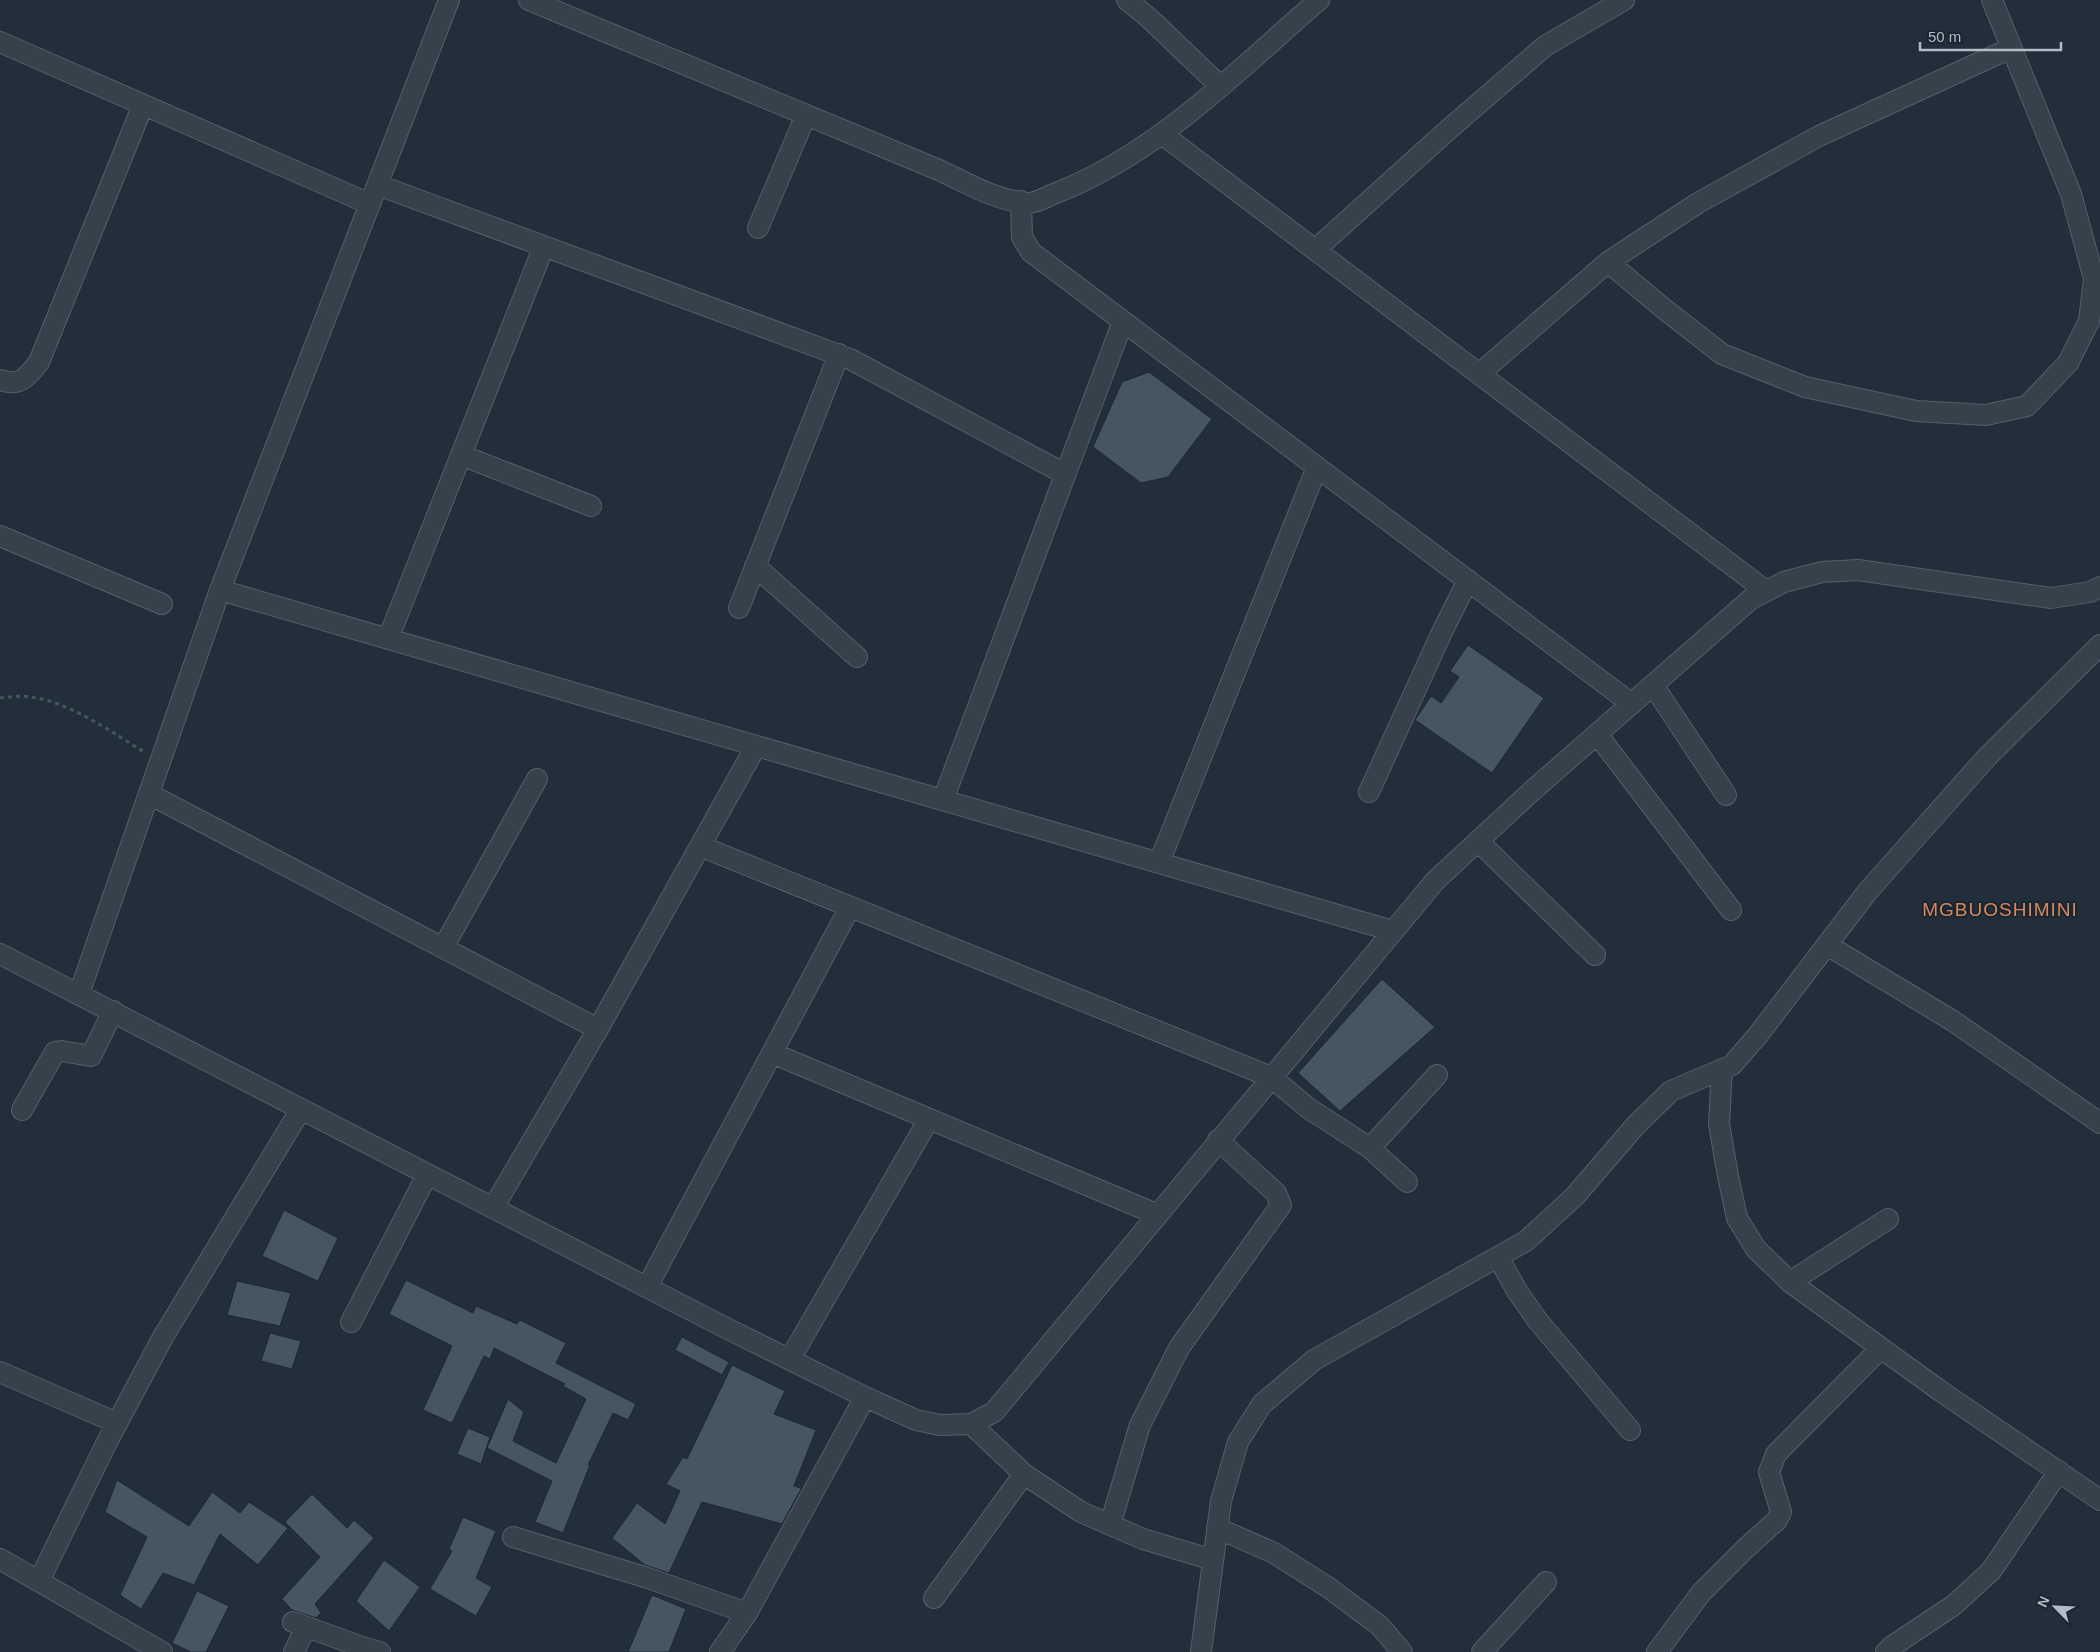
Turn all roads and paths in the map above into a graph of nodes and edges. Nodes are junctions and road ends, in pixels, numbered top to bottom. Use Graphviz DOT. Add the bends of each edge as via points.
graph roads {
  1 [pos="449,0"];
  2 [pos="529,0"];
  3 [pos="1127,0"];
  4 [pos="1319,0"];
  5 [pos="1624,0"];
  6 [pos="1992,0"];
  7 [pos="0,42"];
  8 [pos="2011,48"];
  9 [pos="1220,86"];
  10 [pos="143,105"];
  11 [pos="806,115"];
  12 [pos="1162,134"];
  13 [pos="378,185"];
  14 [pos="1021,202"];
  15 [pos="370,204"];
  16 [pos="758,228"];
  17 [pos="544,246"];
  18 [pos="1315,250"];
  19 [pos="1608,262"];
  20 [pos="1122,321"];
  21 [pos="839,354"];
  22 [pos="1479,374"];
  23 [pos="0,380"];
  24 [pos="461,455"];
  25 [pos="1317,467"];
  26 [pos="1065,474"];
  27 [pos="591,506"];
  28 [pos="0,536"];
  29 [pos="755,566"];
  30 [pos="1468,580"];
  31 [pos="2100,587"];
  32 [pos="220,590"];
  33 [pos="1766,591"];
  34 [pos="162,604"];
  35 [pos="739,608"];
  36 [pos="388,639"];
  37 [pos="2100,645"];
  38 [pos="857,657"];
  39 [pos="1653,685"];
  40 [pos="0,698"];
  41 [pos="1632,704"];
  42 [pos="1597,734"];
  43 [pos="756,746"];
  44 [pos="160,762"];
  45 [pos="537,779"];
  46 [pos="1369,792"];
  47 [pos="149,794"];
  48 [pos="1726,795"];
  49 [pos="943,800"];
  50 [pos="1478,841"];
  51 [pos="700,846"];
  52 [pos="1159,863"];
  53 [pos="850,907"];
  54 [pos="1731,910"];
  55 [pos="1393,931"];
  56 [pos="1827,944"];
  57 [pos="443,948"];
  58 [pos="0,954"];
  59 [pos="1595,955"];
  60 [pos="79,994"];
  61 [pos="113,1011"];
  62 [pos="598,1029"];
  63 [pos="772,1052"];
  64 [pos="1722,1069"];
  65 [pos="1437,1075"];
  66 [pos="1270,1077"];
  67 [pos="301,1109"];
  68 [pos="22,1110"];
  69 [pos="929,1119"];
  70 [pos="2100,1123"];
  71 [pos="1218,1140"];
  72 [pos="1370,1148"];
  73 [pos="428,1175"];
  74 [pos="1407,1182"];
  75 [pos="493,1208"];
  76 [pos="1156,1214"];
  77 [pos="1888,1219"];
  78 [pos="1498,1257"];
  79 [pos="1790,1282"];
  80 [pos="647,1287"];
  81 [pos="351,1322"];
  82 [pos="1881,1348"];
  83 [pos="790,1359"];
  84 [pos="0,1372"];
  85 [pos="865,1397"];
  86 [pos="117,1423"];
  87 [pos="970,1424"];
  88 [pos="1630,1430"];
  89 [pos="2058,1471"];
  90 [pos="1024,1474"];
  91 [pos="2100,1500"];
  92 [pos="1110,1525"];
  93 [pos="1217,1528"];
  94 [pos="513,1537"];
  95 [pos="0,1559"];
  96 [pos="1213,1560"];
  97 [pos="39,1582"];
  98 [pos="1546,1582"];
  99 [pos="934,1598"];
  100 [pos="747,1613"];
  101 [pos="162,1652"];
  102 [pos="294,1652"];
  103 [pos="380,1652"];
  104 [pos="720,1652"];
  105 [pos="1201,1652"];
  106 [pos="1402,1652"];
  107 [pos="1482,1652"];
  108 [pos="1657,1652"];
  109 [pos="1886,1652"];
  1 -- 13 [label="street"];
  2 -- 11 [label="street"];
  3 -- 9 [label="street"];
  4 -- 9 [label="street"];
  5 -- 18 [label="street" via="1545,46"];
  6 -- 8 [label="street"];
  7 -- 10 [label="street"];
  8 -- 19 [label="street" via="1819,136 1698,203"];
  8 -- 19 [label="street" via="2071,194 2094,279 2089,321 2068,364 2027,406 1986,415 1916,411 1805,387 1722,354"];
  9 -- 12 [label="street"];
  10 -- 15 [label="street"];
  10 -- 23 [label="street" via="39,362 25,379 11,384"];
  11 -- 14 [label="street" via="999,198"];
  11 -- 16 [label="street"];
  12 -- 14 [label="street" via="1116,164 1067,189 1030,203"];
  12 -- 18 [label="street"];
  13 -- 15 [label="street"];
  13 -- 17 [label="street"];
  14 -- 20 [label="street" via="1022,237 1031,252"];
  15 -- 32 [label="street"];
  17 -- 21 [label="street"];
  17 -- 24 [label="street"];
  18 -- 22 [label="street"];
  19 -- 22 [label="street"];
  20 -- 25 [label="street"];
  20 -- 26 [label="street"];
  21 -- 26 [label="street"];
  21 -- 29 [label="street"];
  22 -- 33 [label="street"];
  24 -- 27 [label="street"];
  24 -- 36 [label="street"];
  25 -- 30 [label="street"];
  25 -- 52 [label="street"];
  26 -- 49 [label="street"];
  28 -- 34 [label="street"];
  29 -- 35 [label="street"];
  29 -- 38 [label="street"];
  30 -- 41 [label="street"];
  30 -- 46 [label="street"];
  31 -- 33 [label="street" via="2090,592 2051,598 1858,570 1822,572 1784,582"];
  32 -- 36 [label="street"];
  32 -- 44 [label="street"];
  33 -- 39 [label="street" via="1751,600"];
  36 -- 43 [label="street"];
  37 -- 56 [label="street" via="1987,757 1868,891"];
  39 -- 41 [label="street"];
  39 -- 48 [label="street"];
  40 -- 44 [label="path" via="31,696 63,706 94,720"];
  41 -- 42 [label="street"];
  42 -- 50 [label="street"];
  42 -- 54 [label="street"];
  43 -- 49 [label="street"];
  43 -- 51 [label="street"];
  44 -- 47 [label="street"];
  45 -- 57 [label="street"];
  47 -- 57 [label="street"];
  47 -- 60 [label="street"];
  49 -- 52 [label="street"];
  50 -- 55 [label="street" via="1435,881"];
  50 -- 59 [label="street"];
  51 -- 53 [label="street"];
  51 -- 62 [label="street"];
  52 -- 55 [label="street"];
  53 -- 63 [label="street"];
  53 -- 66 [label="street"];
  55 -- 66 [label="street"];
  56 -- 64 [label="street" via="1744,1053 1732,1065"];
  56 -- 70 [label="street" via="1953,1022"];
  57 -- 62 [label="street"];
  58 -- 60 [label="street"];
  60 -- 61 [label="street"];
  61 -- 67 [label="street"];
  61 -- 68 [label="street" via="91,1056 55,1052"];
  62 -- 75 [label="street"];
  63 -- 69 [label="street"];
  63 -- 80 [label="street"];
  64 -- 78 [label="street" via="1671,1091 1575,1196 1526,1241"];
  64 -- 79 [label="street" via="1719,1124 1737,1218 1756,1248"];
  65 -- 72 [label="street"];
  66 -- 71 [label="street"];
  66 -- 72 [label="street" via="1308,1108"];
  67 -- 73 [label="street"];
  67 -- 86 [label="street" via="163,1337"];
  69 -- 76 [label="street"];
  69 -- 83 [label="street"];
  71 -- 76 [label="street"];
  71 -- 92 [label="street" via="1276,1193 1281,1205 1179,1348 1140,1425"];
  72 -- 74 [label="street"];
  73 -- 75 [label="street"];
  73 -- 81 [label="street"];
  75 -- 80 [label="street"];
  76 -- 87 [label="street" via="994,1412"];
  77 -- 79 [label="street"];
  78 -- 88 [label="street" via="1538,1322"];
  78 -- 93 [label="street" via="1314,1360 1262,1404 1238,1442 1221,1501"];
  79 -- 82 [label="street"];
  80 -- 83 [label="street"];
  82 -- 89 [label="street"];
  82 -- 108 [label="street" via="1776,1454 1769,1472 1780,1512 1777,1520 1701,1593"];
  83 -- 85 [label="street"];
  84 -- 86 [label="street"];
  85 -- 87 [label="street" via="916,1420 940,1425"];
  85 -- 100 [label="street"];
  86 -- 97 [label="street"];
  87 -- 90 [label="street"];
  89 -- 91 [label="street"];
  89 -- 109 [label="street" via="1991,1571 1954,1605"];
  90 -- 92 [label="street" via="1081,1512"];
  90 -- 99 [label="street"];
  92 -- 96 [label="street" via="1143,1539"];
  93 -- 96 [label="street"];
  93 -- 106 [label="street" via="1274,1553 1329,1588 1380,1626"];
  94 -- 100 [label="street" via="648,1578"];
  95 -- 97 [label="street"];
  96 -- 105 [label="street"];
  97 -- 101 [label="street"];
  98 -- 107 [label="street"];
  100 -- 104 [label="street"];
  102 -- 103 [label="street" via="299,1625"];
}
